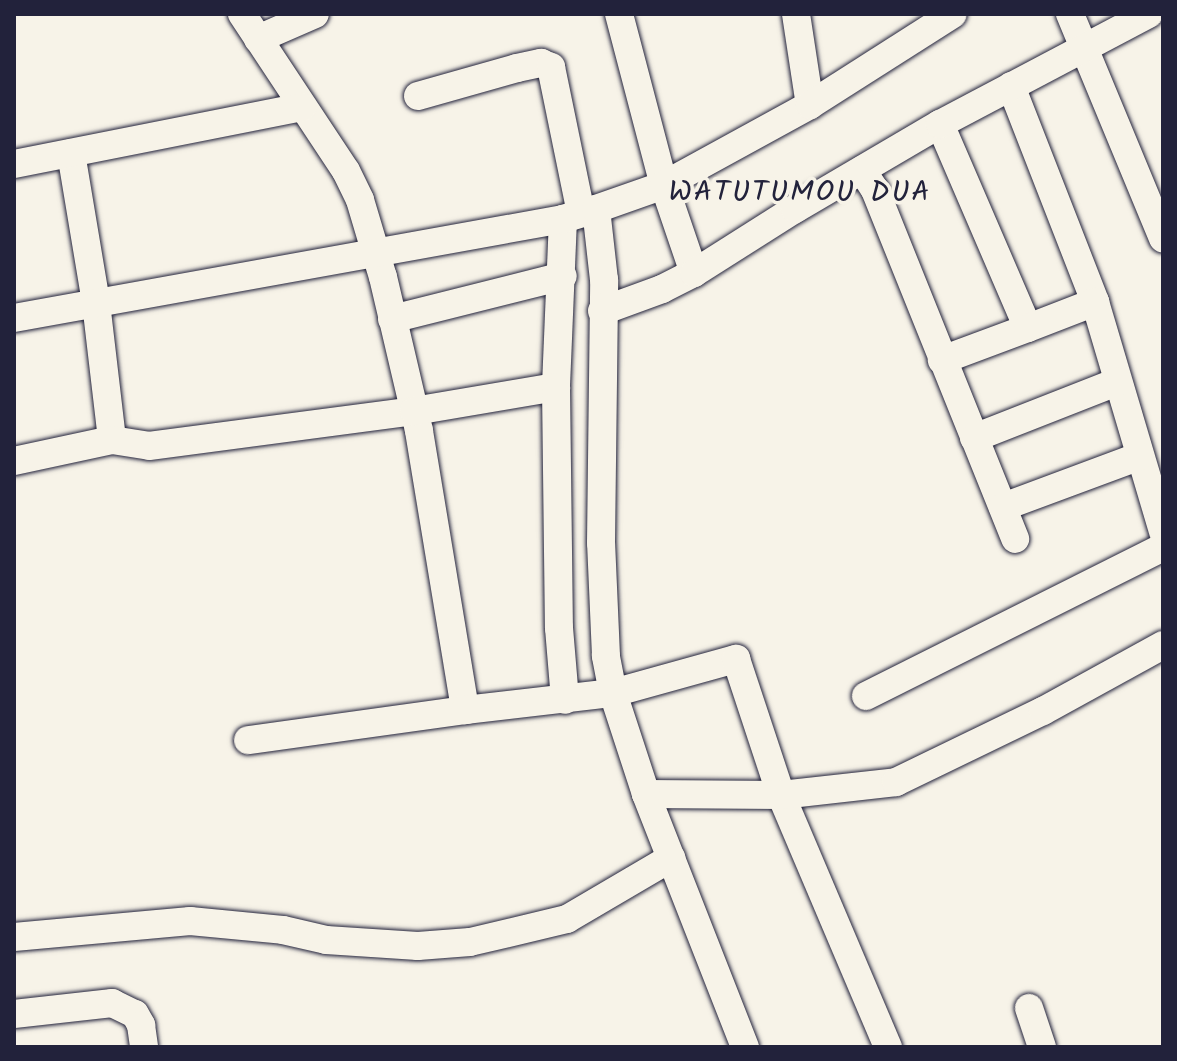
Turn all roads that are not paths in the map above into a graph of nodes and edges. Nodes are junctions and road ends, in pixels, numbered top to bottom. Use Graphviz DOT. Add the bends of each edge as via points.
graph roads {
  1 [pos="242,14"];
  2 [pos="315,14"];
  3 [pos="619,14"];
  4 [pos="796,14"];
  5 [pos="953,14"];
  6 [pos="1070,14"];
  7 [pos="1149,14"];
  8 [pos="258,39"];
  9 [pos="1086,45"];
  10 [pos="1011,86"];
  11 [pos="418,96"];
  12 [pos="810,105"];
  13 [pos="302,107"];
  14 [pos="940,124"];
  15 [pos="71,153"];
  16 [pos="14,164"];
  17 [pos="862,170"];
  18 [pos="664,185"];
  19 [pos="580,214"];
  20 [pos="1163,239"];
  21 [pos="375,251"];
  22 [pos="694,273"];
  23 [pos="563,276"];
  24 [pos="1095,302"];
  25 [pos="96,303"];
  26 [pos="602,311"];
  27 [pos="14,318"];
  28 [pos="392,319"];
  29 [pos="1028,328"];
  30 [pos="942,360"];
  31 [pos="1117,382"];
  32 [pos="556,387"];
  33 [pos="414,411"];
  34 [pos="974,438"];
  35 [pos="112,440"];
  36 [pos="1140,456"];
  37 [pos="14,461"];
  38 [pos="1003,507"];
  39 [pos="1163,532"];
  40 [pos="1015,539"];
  41 [pos="1163,547"];
  42 [pos="1163,645"];
  43 [pos="613,693"];
  44 [pos="866,696"];
  45 [pos="565,700"];
  46 [pos="465,710"];
  47 [pos="248,740"];
  48 [pos="646,794"];
  49 [pos="781,795"];
  50 [pos="671,858"];
  51 [pos="14,937"];
  52 [pos="1029,1008"];
  53 [pos="14,1014"];
  54 [pos="144,1047"];
  55 [pos="745,1047"];
  56 [pos="888,1047"];
  57 [pos="1042,1047"];
  1 -- 8 [label="street"];
  2 -- 8 [label="street"];
  3 -- 18 [label="street"];
  4 -- 12 [label="street"];
  5 -- 12 [label="street"];
  6 -- 9 [label="street"];
  7 -- 9 [label="street"];
  8 -- 13 [label="street"];
  9 -- 10 [label="street"];
  9 -- 20 [label="street"];
  10 -- 14 [label="street"];
  10 -- 24 [label="street"];
  11 -- 19 [label="street" via="517,68 541,63 551,67"];
  12 -- 18 [label="street"];
  13 -- 15 [label="street"];
  13 -- 21 [label="street" via="346,171"];
  14 -- 17 [label="street"];
  14 -- 29 [label="street"];
  15 -- 16 [label="street"];
  15 -- 25 [label="street"];
  17 -- 22 [label="street"];
  17 -- 30 [label="street" via="875,190"];
  18 -- 19 [label="street"];
  18 -- 22 [label="street"];
  19 -- 21 [label="street"];
  19 -- 23 [label="street"];
  19 -- 26 [label="street" via="604,280"];
  21 -- 25 [label="street"];
  21 -- 28 [label="street"];
  22 -- 26 [label="street"];
  23 -- 28 [label="street"];
  23 -- 32 [label="street"];
  24 -- 29 [label="street"];
  24 -- 31 [label="street"];
  25 -- 27 [label="street"];
  25 -- 35 [label="street"];
  26 -- 43 [label="street" via="602,607"];
  28 -- 33 [label="street"];
  29 -- 30 [label="street"];
  30 -- 34 [label="street"];
  31 -- 34 [label="street"];
  31 -- 36 [label="street"];
  32 -- 33 [label="street"];
  32 -- 45 [label="street"];
  33 -- 35 [label="street" via="149,446"];
  33 -- 46 [label="street"];
  34 -- 38 [label="street"];
  35 -- 37 [label="street"];
  36 -- 38 [label="street"];
  36 -- 39 [label="street"];
  38 -- 40 [label="street"];
  41 -- 44 [label="street"];
  42 -- 49 [label="street" via="896,782"];
  43 -- 45 [label="street"];
  43 -- 48 [label="street"];
  43 -- 49 [label="street" via="736,659"];
  45 -- 46 [label="street"];
  46 -- 47 [label="street"];
  48 -- 49 [label="street"];
  48 -- 50 [label="street"];
  49 -- 56 [label="street"];
  50 -- 51 [label="street" via="567,919 470,942 418,946 326,940 190,921"];
  50 -- 55 [label="street"];
  52 -- 57 [label="street"];
  53 -- 54 [label="street" via="112,1003 135,1014"];
}
